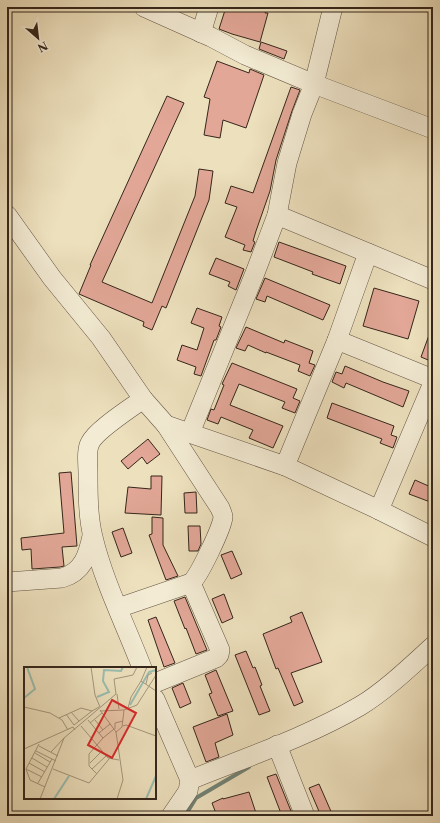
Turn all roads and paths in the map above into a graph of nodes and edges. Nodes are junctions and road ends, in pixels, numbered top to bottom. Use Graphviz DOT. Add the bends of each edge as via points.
graph roads {
  1 [pos="144,7"];
  2 [pos="209,7"];
  3 [pos="333,7"];
  4 [pos="202,33"];
  5 [pos="314,84"];
  6 [pos="433,129"];
  7 [pos="7,215"];
  8 [pos="277,215"];
  9 [pos="368,254"];
  10 [pos="433,280"];
  11 [pos="337,340"];
  12 [pos="433,379"];
  13 [pos="433,383"];
  14 [pos="144,399"];
  15 [pos="184,436"];
  16 [pos="285,466"];
  17 [pos="379,510"];
  18 [pos="92,536"];
  19 [pos="433,537"];
  20 [pos="69,576"];
  21 [pos="7,582"];
  22 [pos="108,583"];
  23 [pos="191,583"];
  24 [pos="118,608"];
  25 [pos="433,646"];
  26 [pos="142,667"];
  27 [pos="156,683"];
  28 [pos="156,701"];
  29 [pos="277,745"];
  30 [pos="190,780"];
  31 [pos="171,816"];
  32 [pos="306,816"];
  1 -- 4 [label="street"];
  2 -- 4 [label="street"];
  3 -- 5 [label="street"];
  4 -- 5 [label="street" via="245,55"];
  5 -- 6 [label="street"];
  5 -- 8 [label="street" via="302,114 288,163"];
  7 -- 14 [label="street"];
  8 -- 9 [label="street"];
  8 -- 15 [label="street" via="255,273"];
  9 -- 10 [label="street"];
  9 -- 11 [label="street"];
  11 -- 12 [label="street"];
  11 -- 16 [label="street"];
  13 -- 17 [label="street"];
  14 -- 15 [label="street" via="166,426"];
  14 -- 18 [label="street" via="99,432 88,447"];
  15 -- 16 [label="street"];
  15 -- 23 [label="street" via="223,516 220,528"];
  16 -- 17 [label="street"];
  17 -- 19 [label="street"];
  18 -- 20 [label="street" via="82,565"];
  18 -- 22 [label="street"];
  20 -- 21 [label="street"];
  20 -- 22 [label="street"];
  22 -- 24 [label="street"];
  23 -- 24 [label="street"];
  23 -- 27 [label="street" via="220,653 216,658"];
  24 -- 26 [label="street"];
  25 -- 29 [label="street" via="360,705"];
  28 -- 30 [label="street"];
  29 -- 30 [label="street"];
  29 -- 32 [label="street"];
  30 -- 31 [label="street" via="188,791"];
}
